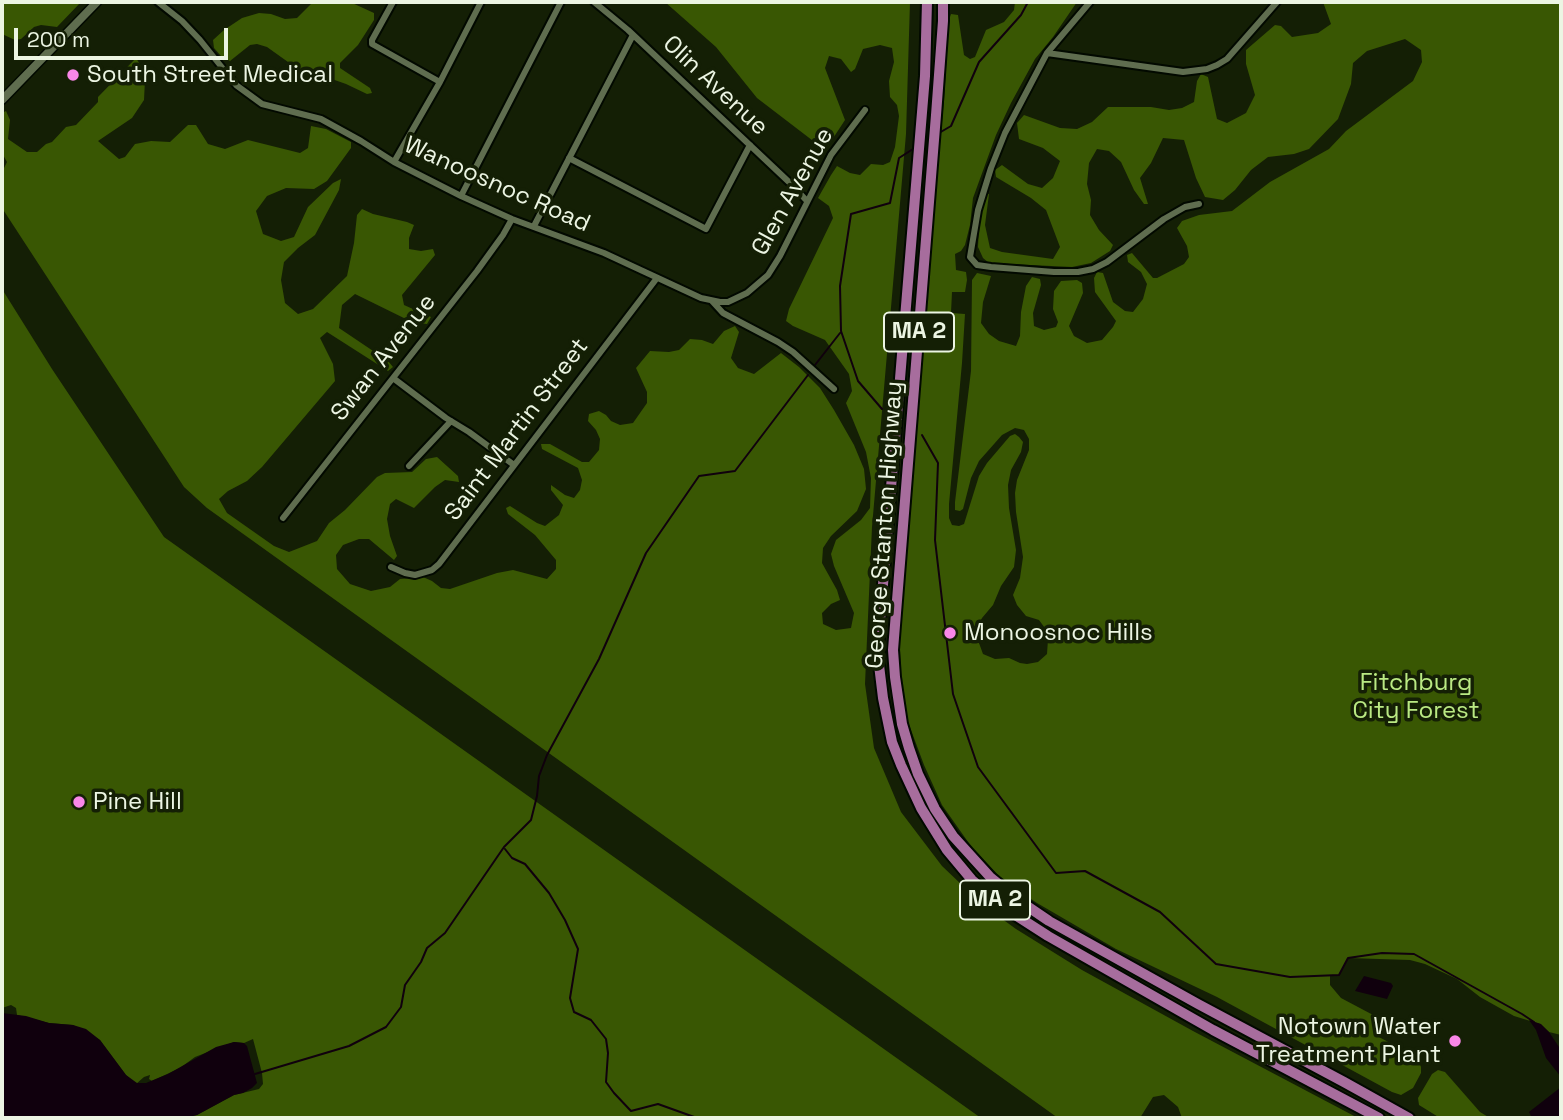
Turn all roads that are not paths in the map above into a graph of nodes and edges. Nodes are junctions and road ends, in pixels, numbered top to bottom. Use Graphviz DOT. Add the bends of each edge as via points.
graph roads {
  1 [pos="97,2"];
  2 [pos="158,2"];
  3 [pos="393,2"];
  4 [pos="481,2"];
  5 [pos="561,2"];
  6 [pos="594,2"];
  7 [pos="927,2"];
  8 [pos="943,2"];
  9 [pos="1090,2"];
  10 [pos="1277,2"];
  11 [pos="633,35"];
  12 [pos="1046,53"];
  13 [pos="440,82"];
  14 [pos="2,100"];
  15 [pos="864,110"];
  16 [pos="750,145"];
  17 [pos="569,158"];
  18 [pos="394,162"];
  19 [pos="461,196"];
  20 [pos="807,201"];
  21 [pos="1199,204"];
  22 [pos="512,219"];
  23 [pos="534,226"];
  24 [pos="657,278"];
  25 [pos="712,300"];
  26 [pos="393,378"];
  27 [pos="834,389"];
  28 [pos="451,421"];
  29 [pos="514,465"];
  30 [pos="409,466"];
  31 [pos="283,518"];
  32 [pos="391,567"];
  33 [pos="1379,1118"];
  34 [pos="1409,1118"];
  1 -- 14 [label="main road"];
  2 -- 18 [label="street, Wanoosnoc Road" via="182,20 236,85 262,104 321,119"];
  3 -- 13 [label="street" via="372,44"];
  4 -- 13 [label="street"];
  5 -- 19 [label="street"];
  6 -- 11 [label="street, Olin Avenue"];
  7 -- 33 [label="highway, George Stanton Highway / MA 2" via="927,52 879,633 879,665 895,750 913,794 947,850 972,880 1006,909 1213,1030"];
  8 -- 34 [label="highway, George Stanton Highway / MA 2" via="893,650 912,757 946,825 997,884 1021,902"];
  9 -- 12 [label="street"];
  10 -- 12 [label="street" via="1227,59 1207,69 1183,72"];
  11 -- 16 [label="street, Olin Avenue"];
  11 -- 17 [label="street"];
  12 -- 21 [label="street" via="991,168 970,257 977,265 1054,272 1093,269 1164,219"];
  13 -- 18 [label="street"];
  15 -- 20 [label="street, Glen Avenue" via="831,155"];
  16 -- 17 [label="street" via="706,229"];
  16 -- 20 [label="street, Olin Avenue"];
  17 -- 23 [label="street"];
  18 -- 19 [label="street, Wanoosnoc Road"];
  19 -- 22 [label="street, Wanoosnoc Road"];
  20 -- 25 [label="street, Glen Avenue" via="765,279 739,297"];
  22 -- 23 [label="street, Wanoosnoc Road"];
  22 -- 26 [label="street, Swan Avenue"];
  23 -- 24 [label="street, Wanoosnoc Road"];
  24 -- 25 [label="street, Wanoosnoc Road"];
  24 -- 29 [label="street, Saint Martin Street"];
  25 -- 27 [label="street, Wanoosnoc Road" via="723,313 793,352"];
  26 -- 28 [label="street"];
  26 -- 31 [label="street, Swan Avenue"];
  28 -- 29 [label="street"];
  28 -- 30 [label="street"];
  29 -- 32 [label="street, Saint Martin Street" via="432,570 415,575"];
}
